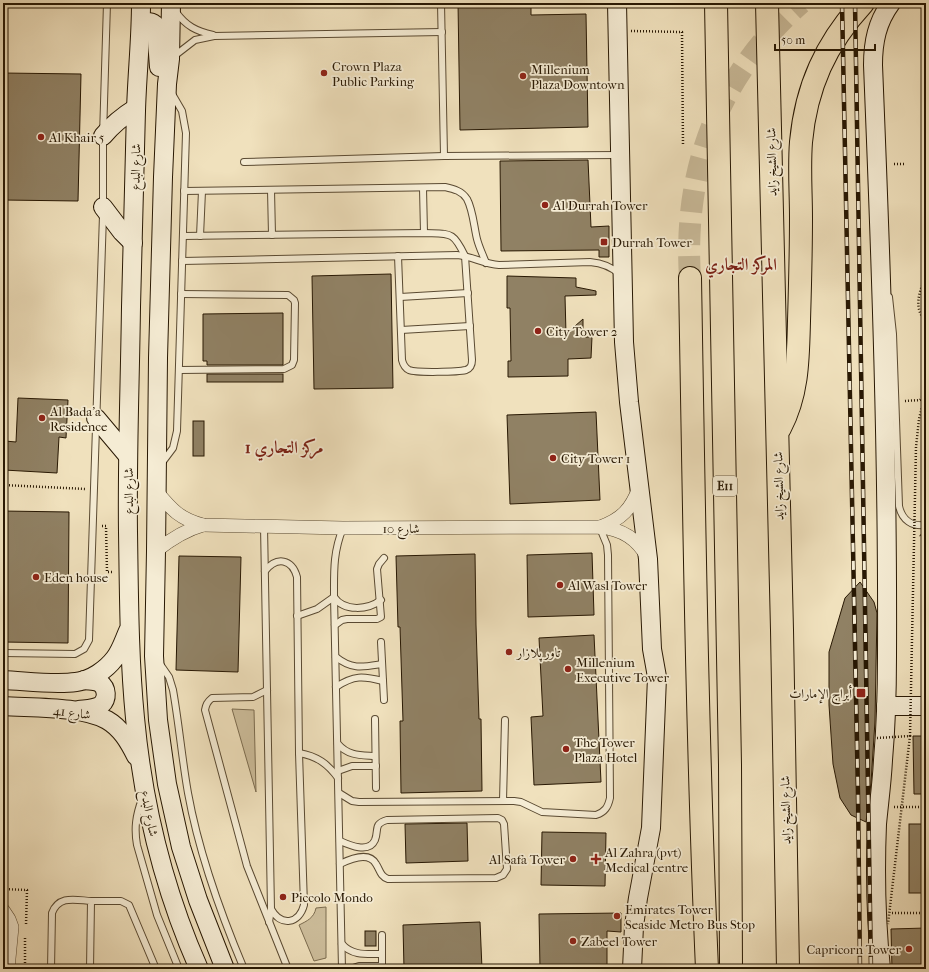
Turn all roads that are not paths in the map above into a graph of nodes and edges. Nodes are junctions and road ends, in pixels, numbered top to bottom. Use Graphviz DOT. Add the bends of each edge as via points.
graph roads {
  1 [pos="107,3"];
  2 [pos="141,3"];
  3 [pos="441,3"];
  4 [pos="617,3"];
  5 [pos="716,3"];
  6 [pos="767,3"];
  7 [pos="863,3"];
  8 [pos="891,3"];
  9 [pos="171,5"];
  10 [pos="141,23"];
  11 [pos="442,32"];
  12 [pos="214,36"];
  13 [pos="170,59"];
  14 [pos="167,86"];
  15 [pos="136,108"];
  16 [pos="103,136"];
  17 [pos="620,155"];
  18 [pos="444,156"];
  19 [pos="244,162"];
  20 [pos="423,188"];
  21 [pos="271,190"];
  22 [pos="184,191"];
  23 [pos="202,191"];
  24 [pos="103,207"];
  25 [pos="424,233"];
  26 [pos="272,235"];
  27 [pos="183,236"];
  28 [pos="200,236"];
  29 [pos="133,243"];
  30 [pos="398,256"];
  31 [pos="465,256"];
  32 [pos="182,261"];
  33 [pos="486,263"];
  34 [pos="881,266"];
  35 [pos="622,278"];
  36 [pos="690,278"];
  37 [pos="468,293"];
  38 [pos="181,294"];
  39 [pos="400,297"];
  40 [pos="470,326"];
  41 [pos="401,330"];
  42 [pos="179,370"];
  43 [pos="96,418"];
  44 [pos="777,434"];
  45 [pos="128,456"];
  46 [pos="157,468"];
  47 [pos="640,484"];
  48 [pos="157,492"];
  49 [pos="203,525"];
  50 [pos="926,525"];
  51 [pos="264,526"];
  52 [pos="600,527"];
  53 [pos="343,528"];
  54 [pos="156,551"];
  55 [pos="384,558"];
  56 [pos="648,559"];
  57 [pos="265,571"];
  58 [pos="334,597"];
  59 [pos="381,600"];
  60 [pos="297,616"];
  61 [pos="335,625"];
  62 [pos="130,628"];
  63 [pos="381,642"];
  64 [pos="3,653"];
  65 [pos="154,656"];
  66 [pos="336,657"];
  67 [pos="382,664"];
  68 [pos="3,680"];
  69 [pos="84,680"];
  70 [pos="383,681"];
  71 [pos="336,687"];
  72 [pos="267,690"];
  73 [pos="384,700"];
  74 [pos="3,706"];
  75 [pos="886,706"];
  76 [pos="926,706"];
  77 [pos="78,710"];
  78 [pos="375,719"];
  79 [pos="505,720"];
  80 [pos="338,744"];
  81 [pos="299,754"];
  82 [pos="376,756"];
  83 [pos="140,763"];
  84 [pos="376,766"];
  85 [pos="338,771"];
  86 [pos="338,778"];
  87 [pos="376,788"];
  88 [pos="145,792"];
  89 [pos="339,793"];
  90 [pos="503,801"];
  91 [pos="340,841"];
  92 [pos="340,864"];
  93 [pos="91,901"];
  94 [pos="271,909"];
  95 [pos="3,910"];
  96 [pos="269,922"];
  97 [pos="3,926"];
  98 [pos="382,935"];
  99 [pos="342,944"];
  100 [pos="9,948"];
  101 [pos="382,954"];
  102 [pos="342,958"];
  103 [pos="382,968"];
  104 [pos="8,969"];
  105 [pos="51,969"];
  106 [pos="90,969"];
  107 [pos="156,969"];
  108 [pos="179,969"];
  109 [pos="199,969"];
  110 [pos="225,969"];
  111 [pos="244,969"];
  112 [pos="288,969"];
  113 [pos="336,969"];
  114 [pos="342,969"];
  115 [pos="350,969"];
  116 [pos="632,969"];
  117 [pos="707,969"];
  118 [pos="731,969"];
  119 [pos="788,969"];
  120 [pos="881,969"];
  1 -- 16 [label="lane"];
  2 -- 10 [label="street, شارع البدع"];
  3 -- 11 [label="lane"];
  4 -- 17 [label="street"];
  5 -- 118 [label="highway, E11" via="730,765"];
  6 -- 44 [label="highway, شارع الشيخ زايد"];
  7 -- 44 [label="highway" via="837,34 818,69 804,125 800,159 801,257 797,379 792,401"];
  8 -- 34 [label="street" via="882,18 873,49"];
  9 -- 12 [label="lane" via="190,27"];
  9 -- 13 [label="street, شارع البدع"];
  10 -- 14 [label="street" via="150,22 156,26 160,78"];
  10 -- 15 [label="street, شارع البدع"];
  11 -- 12 [label="lane"];
  11 -- 18 [label="lane"];
  12 -- 13 [label="lane" via="195,40"];
  13 -- 14 [label="street, شارع البدع"];
  14 -- 22 [label="lane" via="179,104 186,126"];
  14 -- 46 [label="street, شارع البدع" via="158,335"];
  15 -- 16 [label="street" via="112,125"];
  15 -- 29 [label="street, شارع البدع"];
  16 -- 24 [label="lane"];
  17 -- 18 [label="lane"];
  17 -- 35 [label="street"];
  18 -- 19 [label="lane"];
  20 -- 21 [label="lane"];
  20 -- 25 [label="lane"];
  20 -- 33 [label="lane" via="454,189 467,199"];
  21 -- 23 [label="lane"];
  21 -- 26 [label="lane"];
  22 -- 23 [label="lane"];
  22 -- 27 [label="lane"];
  23 -- 28 [label="lane"];
  24 -- 29 [label="street"];
  24 -- 43 [label="lane"];
  25 -- 26 [label="lane"];
  25 -- 31 [label="lane" via="452,236"];
  26 -- 28 [label="lane"];
  27 -- 28 [label="lane"];
  27 -- 32 [label="lane"];
  29 -- 45 [label="street, شارع البدع"];
  30 -- 31 [label="lane"];
  30 -- 32 [label="lane"];
  30 -- 39 [label="lane"];
  31 -- 33 [label="lane"];
  31 -- 37 [label="lane"];
  32 -- 38 [label="lane"];
  33 -- 35 [label="lane" via="498,265 590,262 610,267"];
  34 -- 50 [label="lane" via="893,320 899,506 903,516 910,523"];
  34 -- 75 [label="street" via="886,516"];
  35 -- 47 [label="street" via="626,362"];
  36 -- 117 [label="highway" via="696,641"];
  37 -- 39 [label="lane"];
  37 -- 40 [label="lane"];
  38 -- 42 [label="lane"];
  38 -- 42 [label="lane" via="288,295 295,304 294,360 292,365 284,369"];
  39 -- 41 [label="lane"];
  40 -- 41 [label="lane"];
  40 -- 41 [label="lane" via="472,364 470,368 462,371 414,372 406,368 402,360"];
  42 -- 46 [label="lane" via="177,437 170,453"];
  43 -- 45 [label="street"];
  43 -- 64 [label="lane" via="90,635 87,645 80,652 69,655"];
  44 -- 119 [label="highway, شارع الشيخ زايد"];
  45 -- 62 [label="street, شارع البدع"];
  46 -- 48 [label="street, شارع البدع"];
  47 -- 52 [label="street, شارع 10" via="629,508 616,520"];
  47 -- 56 [label="street"];
  48 -- 49 [label="street, شارع 10" via="176,513 189,521"];
  48 -- 54 [label="street, شارع البدع"];
  49 -- 51 [label="street, شارع 10"];
  49 -- 54 [label="street, شارع 10" via="183,532"];
  51 -- 53 [label="street, شارع 10"];
  51 -- 57 [label="lane"];
  52 -- 53 [label="street, شارع 10"];
  52 -- 56 [label="street, شارع 10" via="625,534 638,544"];
  52 -- 90 [label="lane" via="608,555 609,804 601,813 596,814 542,812 521,802"];
  53 -- 58 [label="lane" via="334,558"];
  54 -- 65 [label="street, شارع البدع"];
  55 -- 59 [label="lane" via="377,569"];
  56 -- 116 [label="street" via="652,649 657,677 653,798 651,828 634,926"];
  57 -- 60 [label="lane" via="276,562 290,564 295,570 298,577"];
  57 -- 72 [label="lane"];
  58 -- 59 [label="lane" via="339,603 350,607 366,608"];
  58 -- 60 [label="lane" via="317,609"];
  58 -- 61 [label="lane"];
  59 -- 61 [label="lane" via="380,619 347,619"];
  60 -- 81 [label="lane"];
  61 -- 66 [label="lane"];
  62 -- 69 [label="street" via="115,658 100,672"];
  62 -- 83 [label="street, شارع البدع" via="134,711"];
  63 -- 67 [label="lane"];
  65 -- 110 [label="street, شارع البدع" via="158,720 167,784 181,846 198,900"];
  65 -- 111 [label="lane" via="171,684 188,794 199,842 213,889"];
  66 -- 67 [label="lane" via="356,667"];
  66 -- 71 [label="lane"];
  67 -- 70 [label="lane"];
  68 -- 69 [label="street" via="62,683"];
  69 -- 77 [label="street" via="100,683 105,690 106,698 97,707"];
  70 -- 71 [label="lane" via="356,678"];
  70 -- 73 [label="lane"];
  71 -- 80 [label="lane"];
  72 -- 94 [label="lane"];
  72 -- 96 [label="lane" via="253,697 212,698 205,710 243,855"];
  74 -- 77 [label="street, شارع 41"];
  75 -- 76 [label="street"];
  75 -- 120 [label="street" via="876,856"];
  77 -- 83 [label="street, شارع 41" via="99,715 117,727"];
  78 -- 82 [label="lane"];
  79 -- 90 [label="lane"];
  80 -- 82 [label="lane" via="351,754"];
  80 -- 85 [label="lane"];
  81 -- 86 [label="lane" via="309,755 326,764"];
  81 -- 94 [label="lane" via="304,905 302,913 289,921 275,916"];
  82 -- 84 [label="lane"];
  83 -- 88 [label="street, شارع البدع"];
  84 -- 85 [label="lane" via="352,766"];
  84 -- 87 [label="lane"];
  85 -- 86 [label="lane"];
  86 -- 89 [label="lane"];
  88 -- 108 [label="lane" via="136,819 135,836 158,915"];
  88 -- 109 [label="street, شارع البدع" via="156,846 172,898"];
  89 -- 90 [label="lane" via="359,802"];
  89 -- 91 [label="lane"];
  91 -- 92 [label="lane"];
  91 -- 92 [label="lane" via="355,847 370,845 375,840 377,826 387,820 498,818 504,824 507,868 503,875 496,878 388,879 381,875 371,859 358,857"];
  92 -- 99 [label="lane"];
  93 -- 105 [label="lane" via="67,900 54,907"];
  93 -- 106 [label="lane"];
  93 -- 107 [label="lane" via="121,900 129,905"];
  94 -- 96 [label="lane"];
  95 -- 100 [label="street" via="12,927"];
  96 -- 112 [label="lane"];
  97 -- 100 [label="street"];
  98 -- 101 [label="lane"];
  99 -- 101 [label="lane" via="350,952"];
  99 -- 102 [label="lane"];
  100 -- 104 [label="street"];
  101 -- 103 [label="lane"];
  102 -- 113 [label="lane"];
  102 -- 114 [label="lane"];
  103 -- 115 [label="lane" via="359,966"];
}
